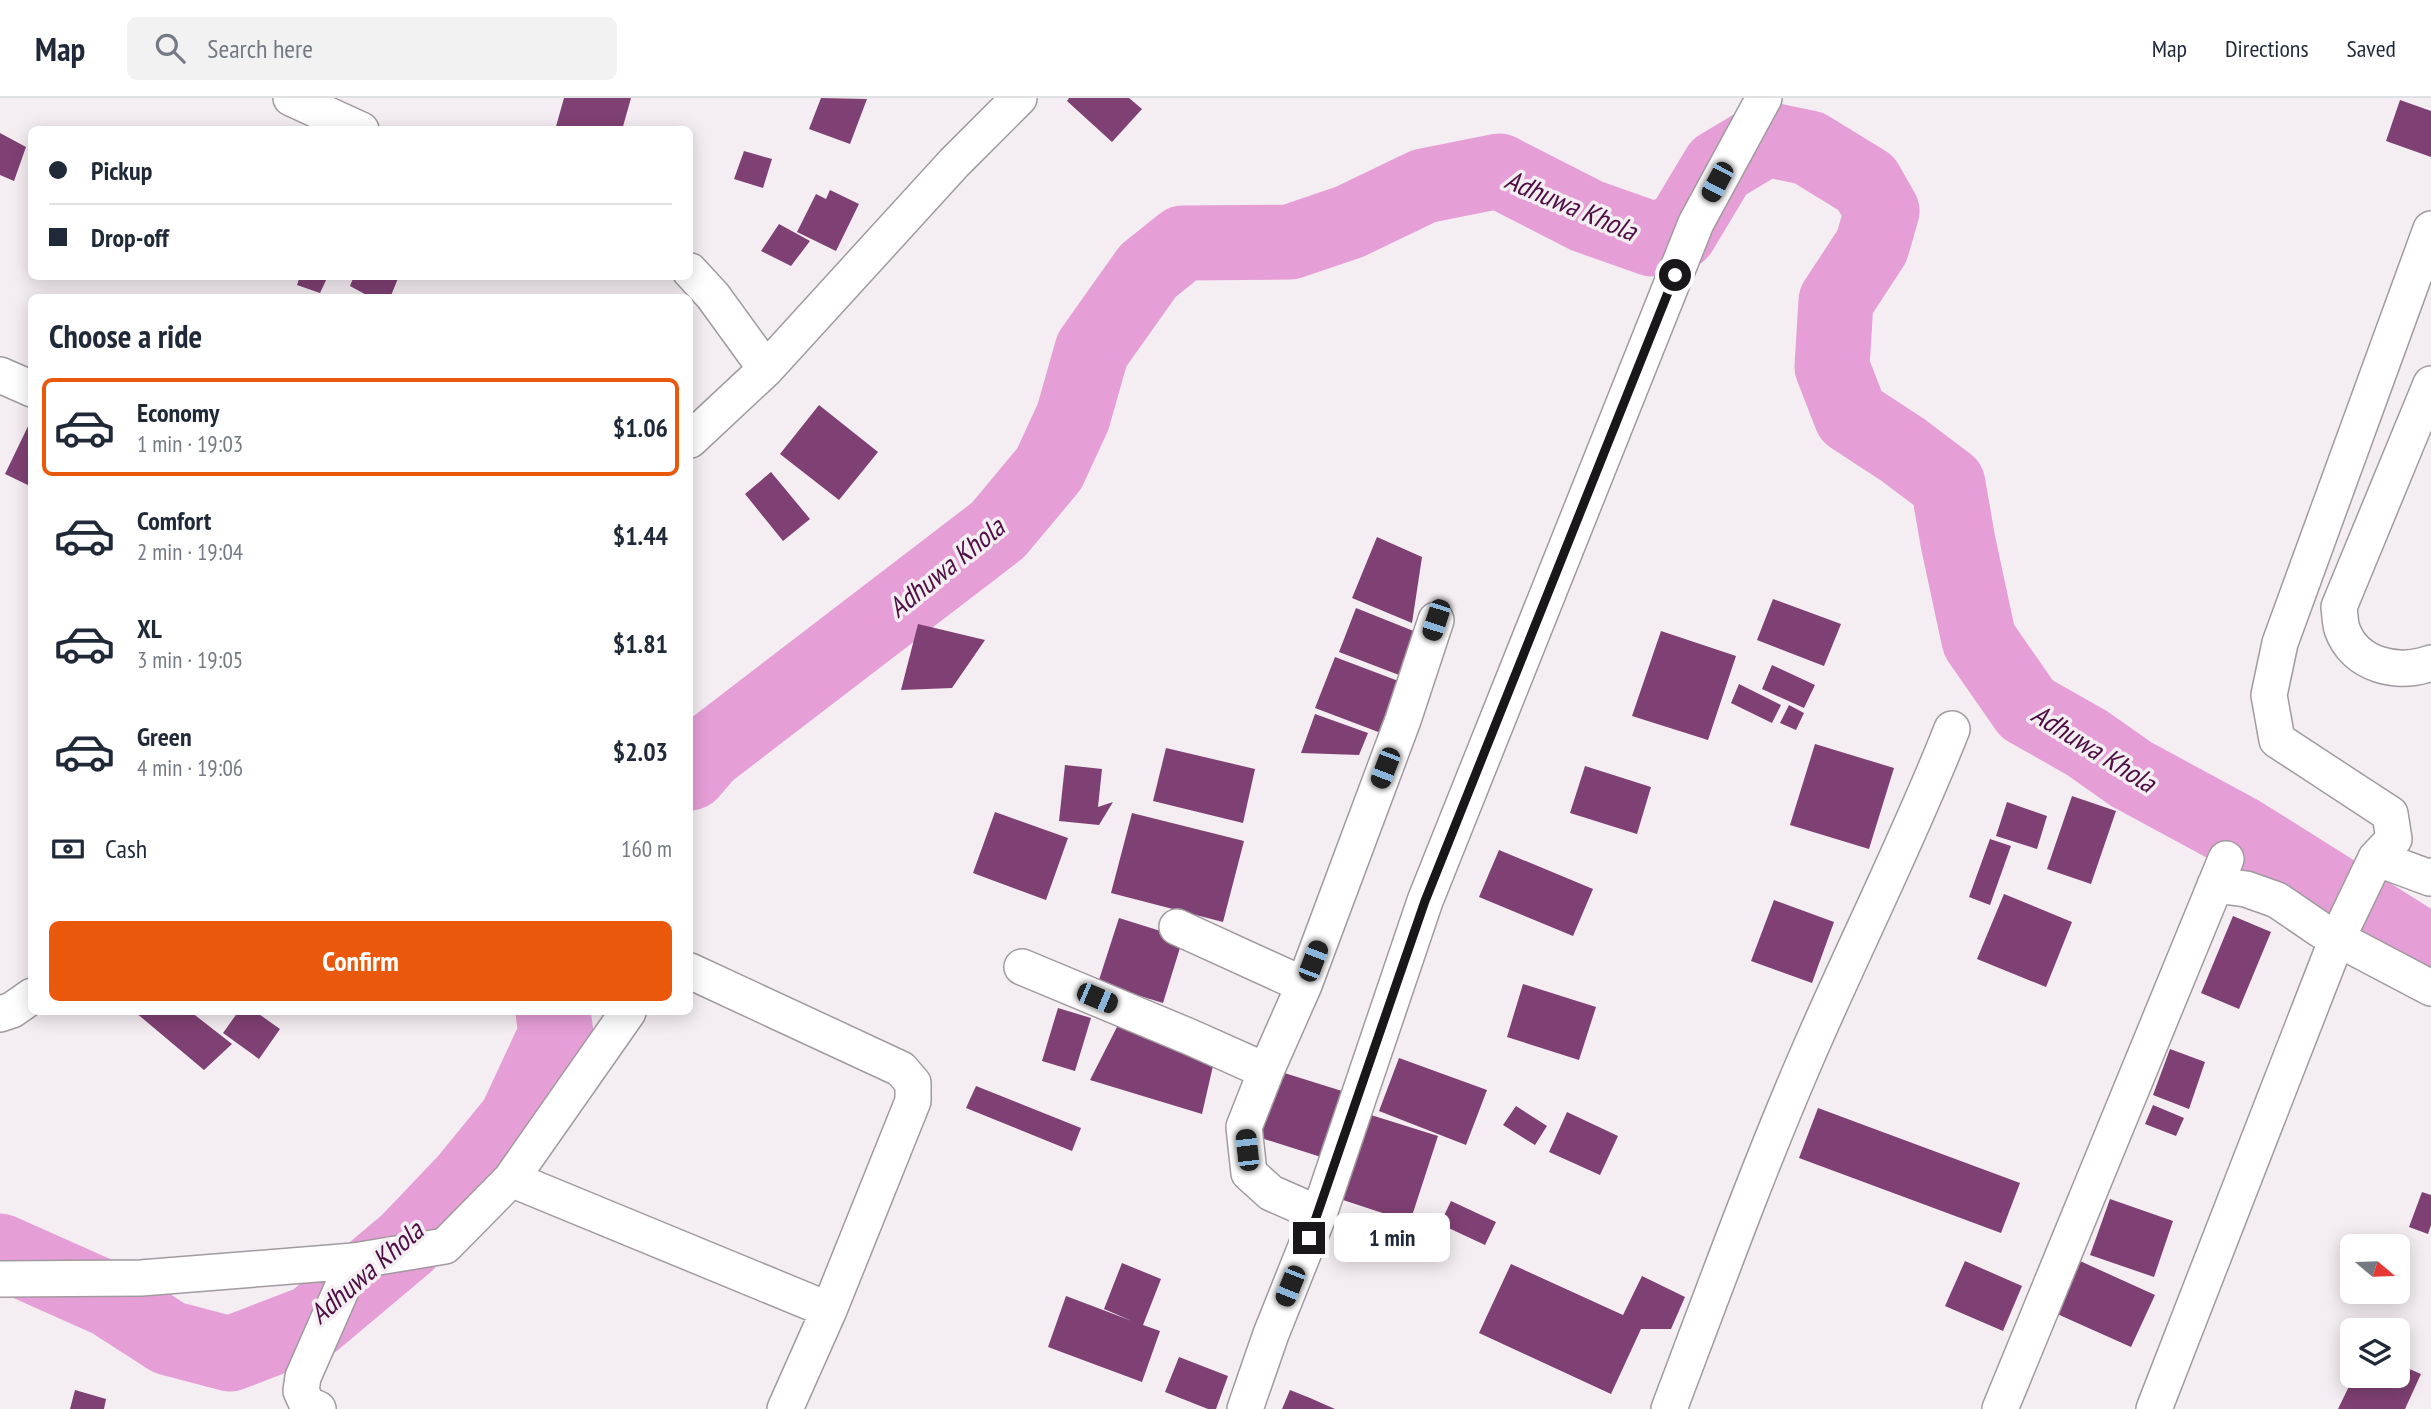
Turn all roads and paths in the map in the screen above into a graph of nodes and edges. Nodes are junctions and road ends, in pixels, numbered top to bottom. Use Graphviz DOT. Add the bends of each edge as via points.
graph roads {
  1 [pos="291,98"];
  2 [pos="1019,98"];
  3 [pos="1764,98"];
  4 [pos="352,126"];
  5 [pos="2431,229"];
  6 [pos="693,274"];
  7 [pos="766,369"];
  8 [pos="0,375"];
  9 [pos="2431,384"];
  10 [pos="28,387"];
  11 [pos="693,437"];
  12 [pos="1436,620"];
  13 [pos="2431,663"];
  14 [pos="1952,729"];
  15 [pos="2373,866"];
  16 [pos="2431,876"];
  17 [pos="1177,927"];
  18 [pos="2340,932"];
  19 [pos="1022,967"];
  20 [pos="693,972"];
  21 [pos="1304,985"];
  22 [pos="2431,989"];
  23 [pos="28,999"];
  24 [pos="0,1014"];
  25 [pos="626,1015"];
  26 [pos="1266,1071"];
  27 [pos="511,1180"];
  28 [pos="1319,1214"];
  29 [pos="354,1261"];
  30 [pos="0,1279"];
  31 [pos="829,1310"];
  32 [pos="318,1409"];
  33 [pos="785,1409"];
  34 [pos="1245,1409"];
  35 [pos="1670,1409"];
  36 [pos="2000,1409"];
  37 [pos="2154,1409"];
  1 -- 4 [label="street"];
  2 -- 7 [label="street"];
  3 -- 28 [label="street" via="1696,223 1425,901"];
  5 -- 15 [label="street" via="2280,643 2269,695 2277,740 2390,814 2394,839"];
  6 -- 7 [label="street"];
  7 -- 11 [label="street"];
  8 -- 10 [label="street"];
  9 -- 13 [label="street" via="2339,607 2342,628 2352,647 2370,661 2390,668"];
  12 -- 21 [label="street"];
  14 -- 35 [label="street" via="1803,1065"];
  15 -- 16 [label="street"];
  15 -- 18 [label="street"];
  17 -- 21 [label="street"];
  18 -- 22 [label="street"];
  18 -- 36 [label="street" via="2307,921 2277,900 2246,889 2220,872"];
  18 -- 37 [label="street"];
  19 -- 26 [label="street"];
  20 -- 31 [label="street" via="901,1069 913,1083 913,1101"];
  21 -- 26 [label="street"];
  23 -- 24 [label="street"];
  25 -- 27 [label="street"];
  26 -- 28 [label="street" via="1244,1127 1249,1173 1271,1193"];
  27 -- 29 [label="street" via="445,1246"];
  27 -- 31 [label="street"];
  28 -- 34 [label="street"];
  29 -- 30 [label="street" via="141,1278"];
  29 -- 32 [label="street" via="303,1377 301,1391 307,1404"];
  31 -- 33 [label="street"];
}
